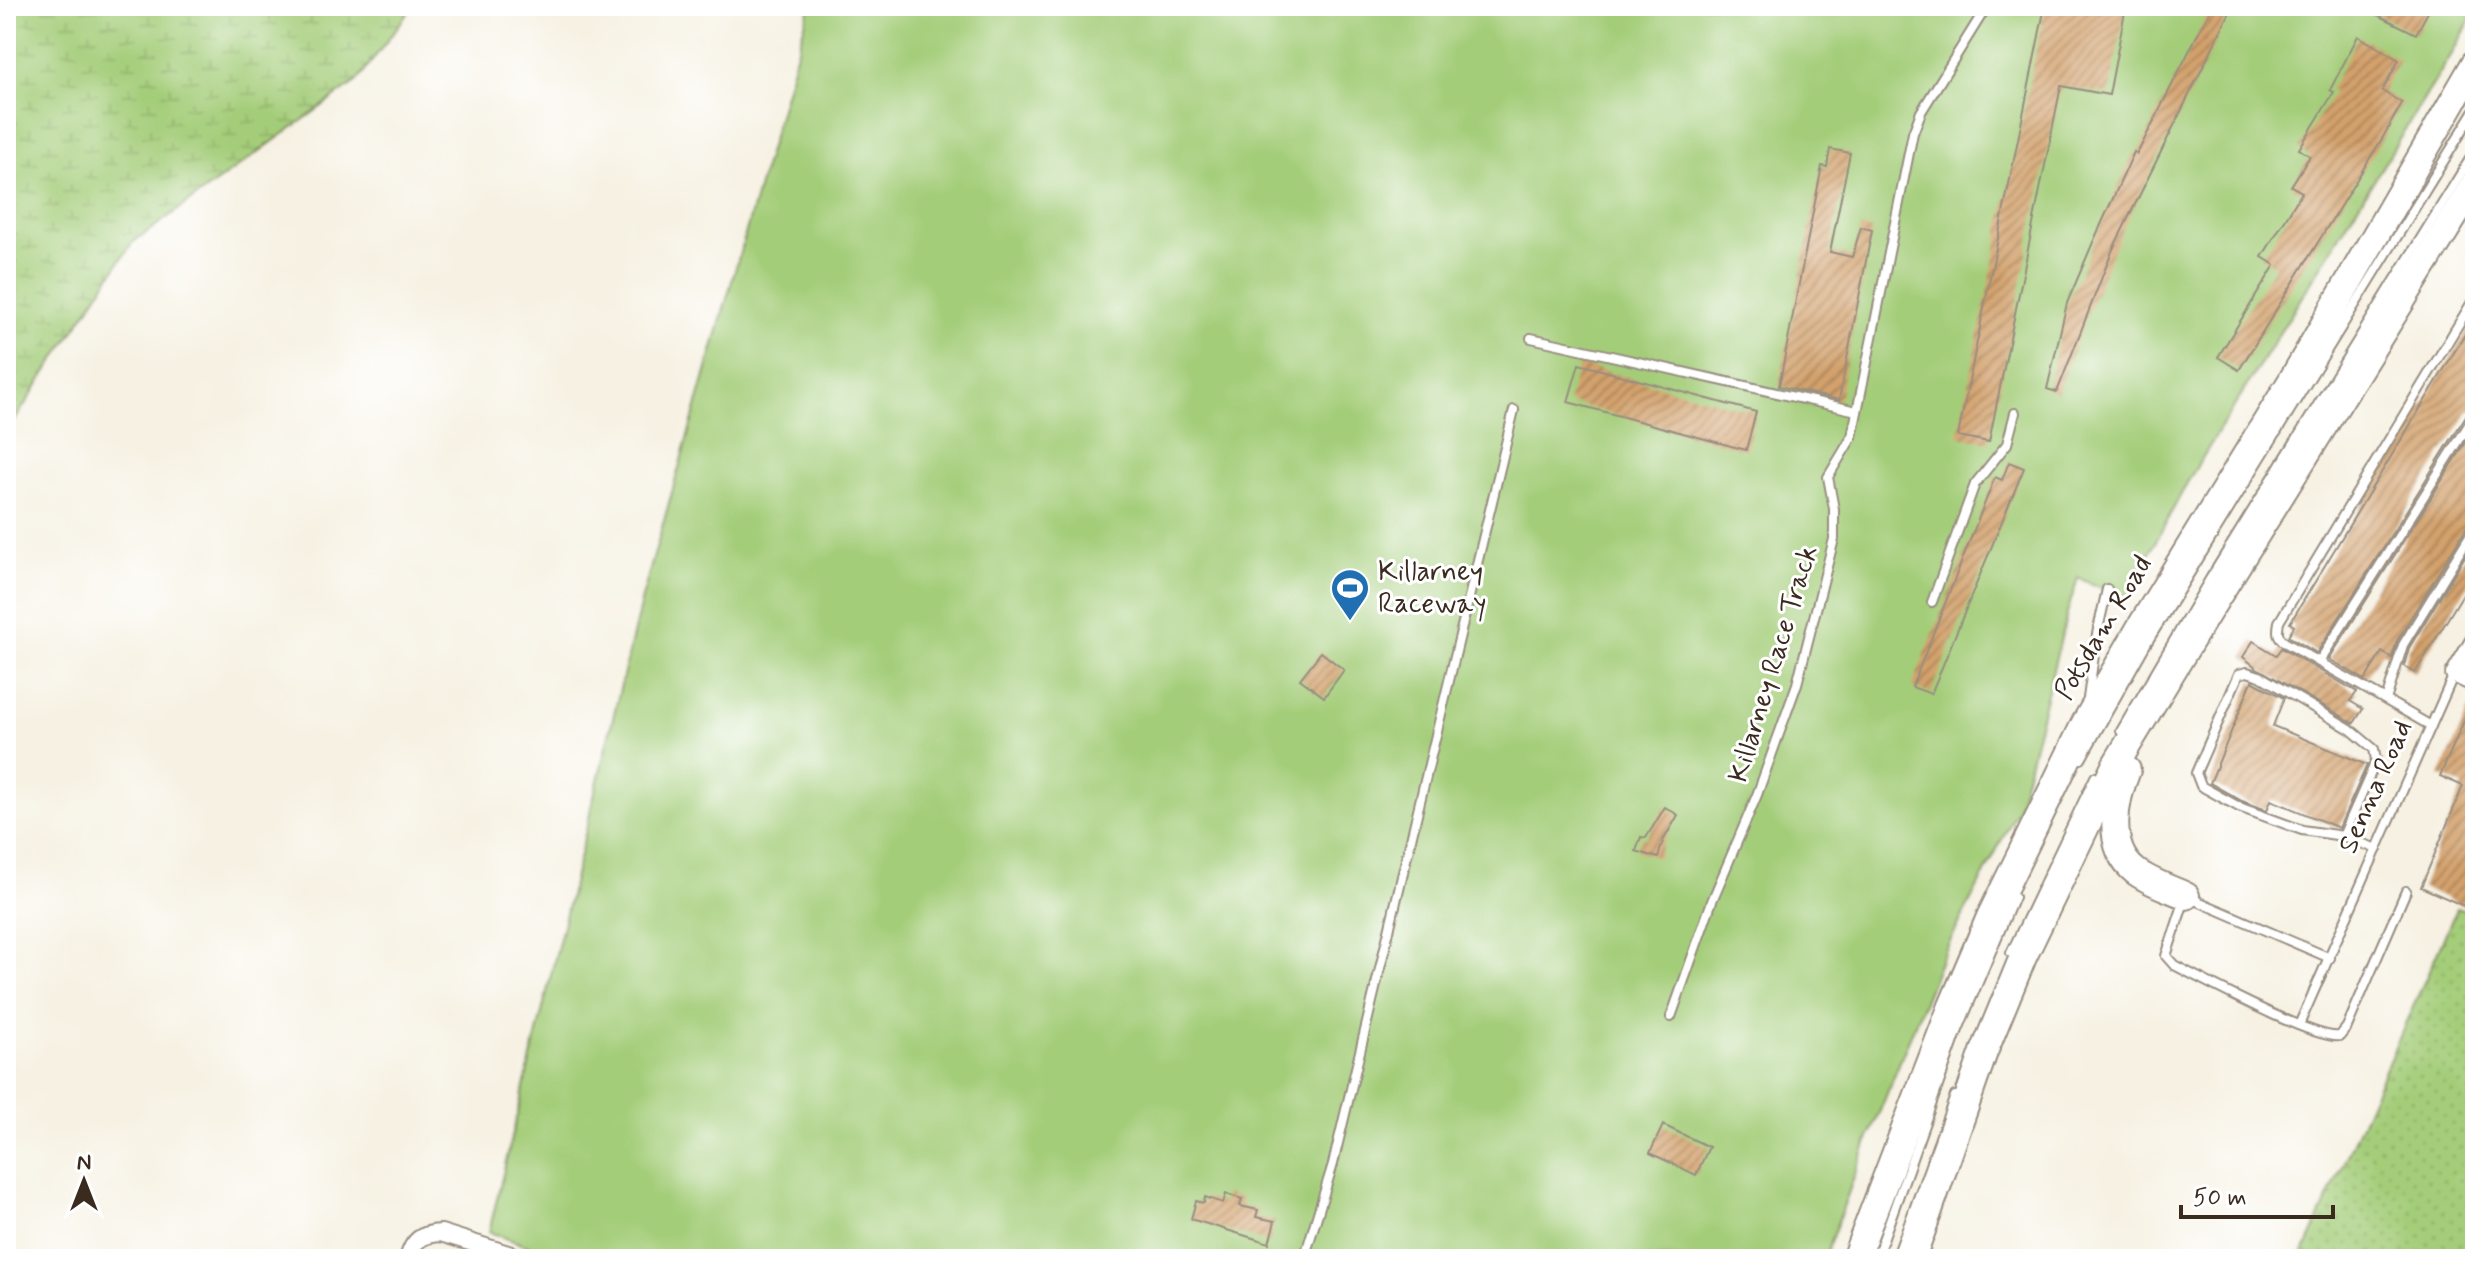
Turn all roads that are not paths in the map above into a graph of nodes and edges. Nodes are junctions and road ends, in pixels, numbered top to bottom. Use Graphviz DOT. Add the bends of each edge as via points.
graph roads {
  1 [pos="1987,6"];
  2 [pos="2475,63"];
  3 [pos="2475,110"];
  4 [pos="2475,151"];
  5 [pos="2475,183"];
  6 [pos="2475,297"];
  7 [pos="1531,338"];
  8 [pos="1514,410"];
  9 [pos="1857,411"];
  10 [pos="2015,413"];
  11 [pos="2475,415"];
  12 [pos="2475,527"];
  13 [pos="2107,589"];
  14 [pos="1932,602"];
  15 [pos="2475,639"];
  16 [pos="2319,662"];
  17 [pos="2454,674"];
  18 [pos="2475,684"];
  19 [pos="2155,700"];
  20 [pos="2386,700"];
  21 [pos="2085,723"];
  22 [pos="2431,726"];
  23 [pos="2116,739"];
  24 [pos="2080,763"];
  25 [pos="2100,767"];
  26 [pos="2343,836"];
  27 [pos="2377,849"];
  28 [pos="2017,890"];
  29 [pos="2406,891"];
  30 [pos="2186,896"];
  31 [pos="2330,958"];
  32 [pos="2007,964"];
  33 [pos="1671,1017"];
  34 [pos="2299,1025"];
  35 [pos="1957,1090"];
  36 [pos="408,1259"];
  37 [pos="524,1259"];
  38 [pos="1304,1259"];
  39 [pos="1855,1259"];
  40 [pos="1876,1259"];
  41 [pos="1896,1259"];
  42 [pos="1912,1259"];
  1 -- 9 [label="lane, Killarney Race Track" via="1913,133"];
  2 -- 21 [label="main road, Potsdam Road"];
  3 -- 24 [label="lane" via="2146,644"];
  4 -- 23 [label="lane"];
  5 -- 19 [label="main road"];
  6 -- 16 [label="lane" via="2279,622 2280,639"];
  7 -- 9 [label="lane"];
  8 -- 38 [label="lane" via="1333,1164"];
  9 -- 33 [label="lane, Killarney Race Track" via="1852,437 1828,477 1834,539 1786,720"];
  10 -- 14 [label="lane" via="2007,444 1975,484"];
  11 -- 16 [label="lane"];
  12 -- 20 [label="lane" via="2403,645"];
  13 -- 21 [label="lane"];
  15 -- 17 [label="street, Senna Road"];
  16 -- 20 [label="lane"];
  17 -- 18 [label="street"];
  17 -- 22 [label="lane, Senna Road"];
  19 -- 30 [label="main road" via="2122,784 2116,832 2132,869"];
  19 -- 42 [label="main road" via="2110,777 2023,957"];
  20 -- 22 [label="lane"];
  21 -- 39 [label="main road, Potsdam Road" via="1990,917"];
  22 -- 27 [label="lane, Senna Road"];
  25 -- 32 [label="lane"];
  26 -- 26 [label="lane" via="2302,830 2239,807 2197,781 2239,674 2260,676 2374,749 2376,760"];
  26 -- 27 [label="lane"];
  27 -- 31 [label="lane, Senna Road"];
  28 -- 40 [label="lane" via="1958,1030"];
  29 -- 34 [label="lane" via="2344,1031 2329,1037"];
  30 -- 31 [label="lane"];
  30 -- 34 [label="lane" via="2167,945 2168,960"];
  31 -- 34 [label="lane, Senna Road"];
  35 -- 41 [label="lane"];
  36 -- 37 [label="street" via="418,1238 441,1233"];
}
